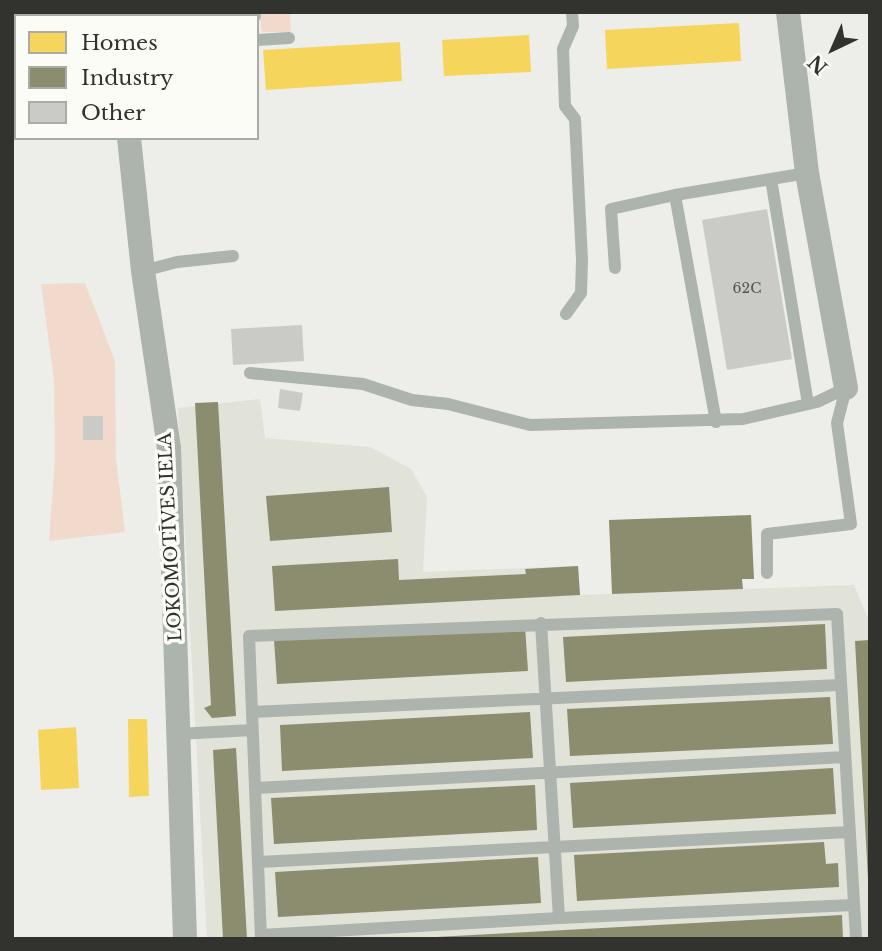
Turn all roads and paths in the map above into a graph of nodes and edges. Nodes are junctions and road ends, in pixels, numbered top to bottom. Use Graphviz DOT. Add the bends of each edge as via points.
graph roads {
  1 [pos="572,12"];
  2 [pos="788,12"];
  3 [pos="289,38"];
  4 [pos="259,40"];
  5 [pos="130,140"];
  6 [pos="807,173"];
  7 [pos="771,179"];
  8 [pos="675,195"];
  9 [pos="233,256"];
  10 [pos="615,268"];
  11 [pos="143,271"];
  12 [pos="566,314"];
  13 [pos="250,373"];
  14 [pos="846,388"];
  15 [pos="808,404"];
  16 [pos="716,422"];
  17 [pos="767,573"];
  18 [pos="541,624"];
  19 [pos="841,685"];
  20 [pos="545,698"];
  21 [pos="252,712"];
  22 [pos="252,730"];
  23 [pos="178,734"];
  24 [pos="845,757"];
  25 [pos="551,772"];
  26 [pos="256,788"];
  27 [pos="849,832"];
  28 [pos="556,847"];
  29 [pos="259,862"];
  30 [pos="853,905"];
  31 [pos="559,918"];
  32 [pos="261,937"];
  33 [pos="856,937"];
  34 [pos="185,939"];
  1 -- 12 [label="lane" via="573,26 563,49 565,106 575,119 582,260 581,293"];
  2 -- 6 [label="street"];
  3 -- 4 [label="lane"];
  5 -- 11 [label="street, LOKOMOTĪVES IELA"];
  6 -- 7 [label="lane"];
  6 -- 14 [label="street"];
  7 -- 8 [label="lane"];
  7 -- 15 [label="lane"];
  8 -- 10 [label="lane" via="611,209"];
  8 -- 16 [label="lane"];
  9 -- 11 [label="lane"];
  11 -- 23 [label="street, LOKOMOTĪVES IELA" via="169,448"];
  13 -- 16 [label="lane" via="363,384 412,400 448,404 530,425"];
  14 -- 15 [label="lane"];
  14 -- 17 [label="lane" via="837,424 851,524 767,534"];
  15 -- 16 [label="lane"];
  18 -- 19 [label="lane" via="837,614"];
  18 -- 20 [label="lane"];
  18 -- 21 [label="lane" via="249,636"];
  19 -- 20 [label="lane"];
  19 -- 24 [label="lane"];
  20 -- 21 [label="lane"];
  20 -- 25 [label="lane"];
  21 -- 22 [label="lane"];
  22 -- 23 [label="lane"];
  22 -- 26 [label="lane"];
  23 -- 34 [label="street, LOKOMOTĪVES IELA"];
  24 -- 25 [label="lane"];
  24 -- 27 [label="lane"];
  25 -- 26 [label="lane"];
  25 -- 28 [label="lane"];
  26 -- 29 [label="lane"];
  27 -- 28 [label="lane"];
  27 -- 30 [label="lane"];
  28 -- 29 [label="lane"];
  28 -- 31 [label="lane"];
  29 -- 32 [label="lane"];
  30 -- 31 [label="lane"];
  30 -- 33 [label="lane"];
  31 -- 32 [label="lane"];
}
